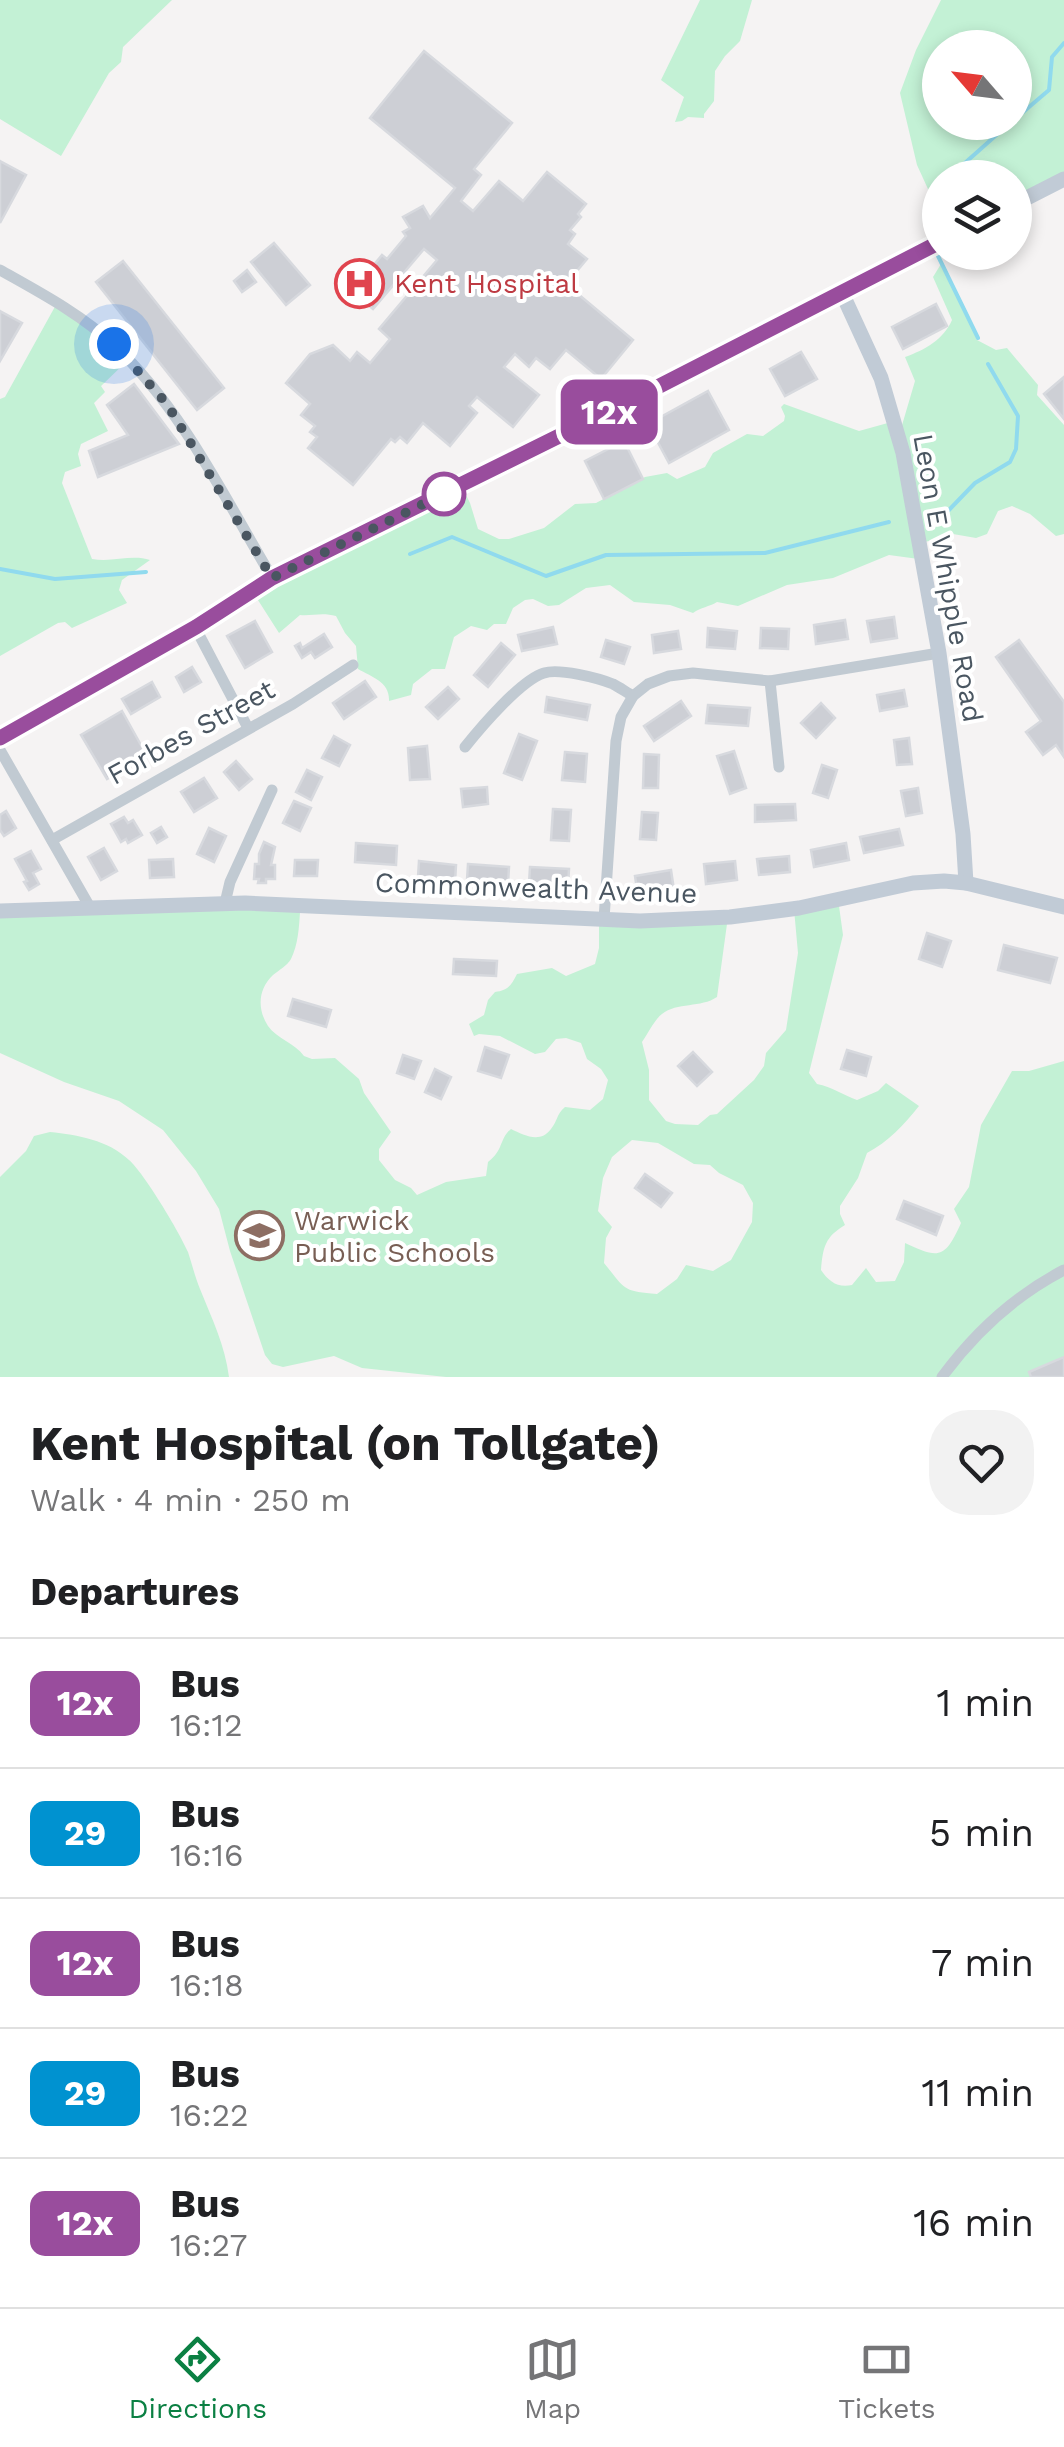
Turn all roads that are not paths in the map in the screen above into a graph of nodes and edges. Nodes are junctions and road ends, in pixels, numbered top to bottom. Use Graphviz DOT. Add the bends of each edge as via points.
graph roads {
  1 [pos="1064,178"];
  2 [pos="1032,195"];
  3 [pos="922,251"];
  4 [pos="0,270"];
  5 [pos="842,293"];
  6 [pos="272,578"];
  7 [pos="196,627"];
  8 [pos="938,653"];
  9 [pos="353,665"];
  10 [pos="770,681"];
  11 [pos="632,696"];
  12 [pos="248,728"];
  13 [pos="0,738"];
  14 [pos="465,747"];
  15 [pos="0,750"];
  16 [pos="779,767"];
  17 [pos="272,790"];
  18 [pos="52,840"];
  19 [pos="966,882"];
  20 [pos="225,903"];
  21 [pos="1064,907"];
  22 [pos="91,908"];
  23 [pos="0,911"];
  24 [pos="604,919"];
  25 [pos="1064,1270"];
  26 [pos="942,1377"];
  1 -- 2 [label="street"];
  3 -- 5 [label="street"];
  4 -- 6 [label="street" via="77,316 142,375 167,404"];
  5 -- 6 [label="street"];
  5 -- 8 [label="street, Leon E Whipple Road" via="881,378 903,453"];
  6 -- 7 [label="street"];
  7 -- 12 [label="street"];
  7 -- 13 [label="street"];
  8 -- 10 [label="street"];
  8 -- 19 [label="street, Leon E Whipple Road"];
  9 -- 12 [label="street, Forbes Street"];
  10 -- 11 [label="street" via="693,673 669,676"];
  10 -- 16 [label="street"];
  11 -- 14 [label="street" via="613,684 542,673"];
  11 -- 24 [label="street" via="616,742"];
  12 -- 18 [label="street, Forbes Street"];
  15 -- 18 [label="street"];
  17 -- 20 [label="street"];
  18 -- 22 [label="street"];
  19 -- 21 [label="street, Commonwealth Avenue"];
  19 -- 24 [label="street, Commonwealth Avenue" via="913,883 730,917"];
  20 -- 22 [label="street, Commonwealth Avenue"];
  20 -- 24 [label="street, Commonwealth Avenue"];
  22 -- 23 [label="street, Commonwealth Avenue"];
  25 -- 26 [label="street" via="986,1324"];
}
